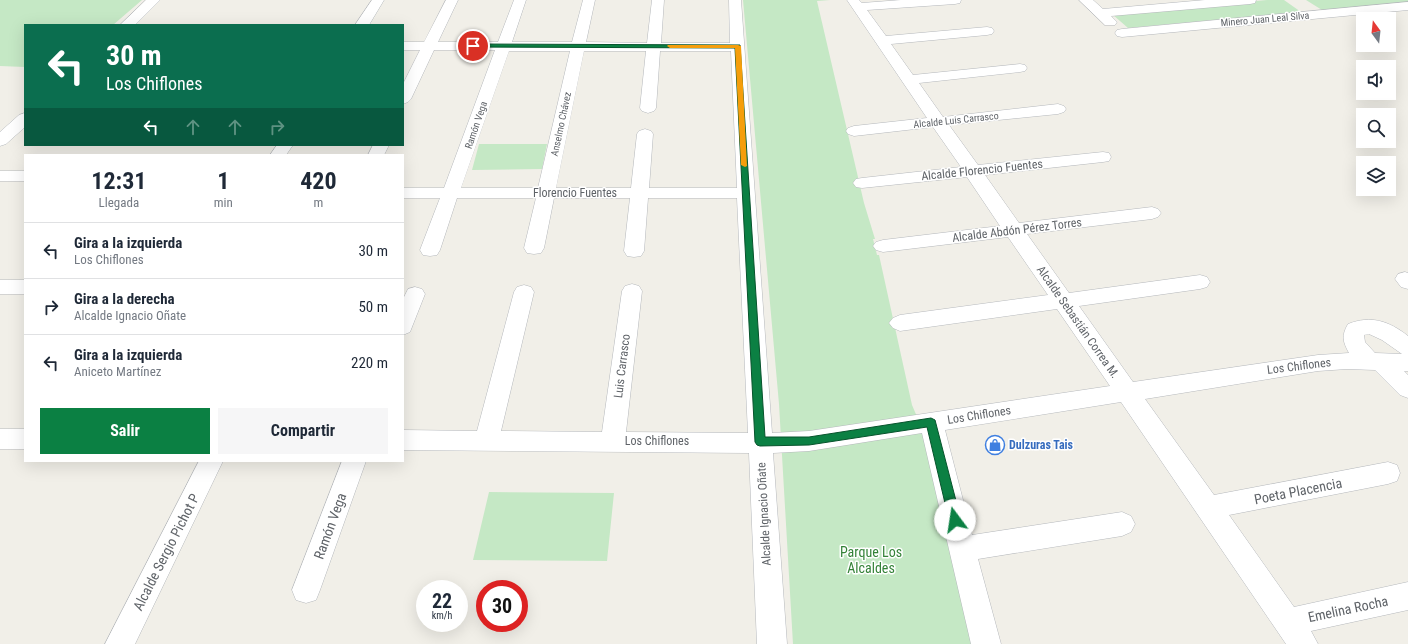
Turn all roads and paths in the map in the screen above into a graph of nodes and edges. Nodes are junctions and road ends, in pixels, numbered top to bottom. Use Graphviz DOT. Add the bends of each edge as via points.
graph roads {
  1 [pos="154,0"];
  2 [pos="378,0"];
  3 [pos="452,0"];
  4 [pos="520,0"];
  5 [pos="590,0"];
  6 [pos="658,0"];
  7 [pos="734,0"];
  8 [pos="955,0"];
  9 [pos="1085,0"];
  10 [pos="1250,0"];
  11 [pos="855,4"];
  12 [pos="1302,4"];
  13 [pos="1408,6"];
  14 [pos="1100,13"];
  15 [pos="1318,14"];
  16 [pos="128,24"];
  17 [pos="363,24"];
  18 [pos="1338,27"];
  19 [pos="987,32"];
  20 [pos="881,41"];
  21 [pos="404,46"];
  22 [pos="428,46"];
  23 [pos="503,46"];
  24 [pos="578,46"];
  25 [pos="653,46"];
  26 [pos="738,46"];
  27 [pos="1020,68"];
  28 [pos="908,80"];
  29 [pos="404,97"];
  30 [pos="648,108"];
  31 [pos="1058,109"];
  32 [pos="24,119"];
  33 [pos="938,122"];
  34 [pos="854,131"];
  35 [pos="645,134"];
  36 [pos="0,141"];
  37 [pos="1102,157"];
  38 [pos="972,171"];
  39 [pos="0,176"];
  40 [pos="24,176"];
  41 [pos="862,183"];
  42 [pos="404,193"];
  43 [pos="452,193"];
  44 [pos="546,193"];
  45 [pos="640,193"];
  46 [pos="747,193"];
  47 [pos="1152,213"];
  48 [pos="1014,230"];
  49 [pos="883,246"];
  50 [pos="534,248"];
  51 [pos="430,250"];
  52 [pos="634,251"];
  53 [pos="1200,282"];
  54 [pos="0,287"];
  55 [pos="24,287"];
  56 [pos="632,291"];
  57 [pos="524,292"];
  58 [pos="415,294"];
  59 [pos="1063,301"];
  60 [pos="404,323"];
  61 [pos="900,323"];
  62 [pos="1408,348"];
  63 [pos="1375,362"];
  64 [pos="1408,363"];
  65 [pos="1408,389"];
  66 [pos="1126,391"];
  67 [pos="931,423"];
  68 [pos="0,439"];
  69 [pos="24,439"];
  70 [pos="404,440"];
  71 [pos="487,440"];
  72 [pos="613,441"];
  73 [pos="760,442"];
  74 [pos="211,462"];
  75 [pos="354,462"];
  76 [pos="1388,473"];
  77 [pos="1208,508"];
  78 [pos="1122,524"];
  79 [pos="962,549"];
  80 [pos="306,590"];
  81 [pos="1408,596"];
  82 [pos="1296,633"];
  83 [pos="120,644"];
  84 [pos="772,644"];
  85 [pos="986,644"];
  1 -- 16 [label="street"];
  2 -- 17 [label="street"];
  3 -- 22 [label="street"];
  4 -- 23 [label="street, Ramón Vega"];
  5 -- 24 [label="street, Anselmo Chávez"];
  6 -- 25 [label="street"];
  7 -- 26 [label="street, Alcalde Ignacio Oñate"];
  8 -- 11 [label="street"];
  9 -- 14 [label="street"];
  10 -- 14 [label="street"];
  11 -- 20 [label="street, Alcalde Sebastián Correa M."];
  12 -- 15 [label="street"];
  13 -- 15 [label="street, Minero Juan Leal Silva"];
  14 -- 15 [label="street, Minero Juan Leal Silva" via="1127,37"];
  15 -- 18 [label="street"];
  19 -- 20 [label="street"];
  20 -- 28 [label="street, Alcalde Sebastián Correa M."];
  21 -- 22 [label="street"];
  22 -- 23 [label="street"];
  22 -- 29 [label="street"];
  23 -- 24 [label="street"];
  23 -- 43 [label="street, Ramón Vega"];
  24 -- 25 [label="street"];
  24 -- 44 [label="street, Anselmo Chávez"];
  25 -- 26 [label="street"];
  25 -- 30 [label="street"];
  26 -- 46 [label="street, Alcalde Ignacio Oñate"];
  27 -- 28 [label="street"];
  28 -- 33 [label="street, Alcalde Sebastián Correa M."];
  31 -- 33 [label="street, Alcalde Luis Carrasco"];
  32 -- 36 [label="street"];
  33 -- 34 [label="street, Alcalde Luis Carrasco"];
  33 -- 38 [label="street, Alcalde Sebastián Correa M."];
  35 -- 45 [label="street"];
  37 -- 38 [label="street, Alcalde Florencio Fuentes"];
  38 -- 41 [label="street, Alcalde Florencio Fuentes"];
  38 -- 48 [label="street, Alcalde Sebastián Correa M."];
  39 -- 40 [label="street"];
  42 -- 43 [label="street, Florencio Fuentes"];
  43 -- 44 [label="street, Florencio Fuentes"];
  43 -- 51 [label="street, Ramón Vega"];
  44 -- 45 [label="street, Florencio Fuentes"];
  44 -- 50 [label="street, Anselmo Chávez"];
  45 -- 46 [label="street, Florencio Fuentes"];
  45 -- 52 [label="street"];
  46 -- 73 [label="street, Alcalde Ignacio Oñate"];
  47 -- 48 [label="street, Alcalde Abdón Pérez Torres"];
  48 -- 49 [label="street, Alcalde Abdón Pérez Torres"];
  48 -- 59 [label="street, Alcalde Sebastián Correa M."];
  53 -- 59 [label="street"];
  54 -- 55 [label="street"];
  56 -- 72 [label="street, Luis Carrasco"];
  57 -- 71 [label="street"];
  58 -- 60 [label="street"];
  59 -- 61 [label="street"];
  59 -- 66 [label="street, Alcalde Sebastián Correa M."];
  62 -- 63 [label="street" via="1386,332 1372,327 1359,327 1355,330 1353,339 1359,350"];
  63 -- 64 [label="street, Los Chiflones"];
  63 -- 65 [label="street"];
  63 -- 66 [label="street, Los Chiflones" via="1324,362"];
  66 -- 67 [label="street, Los Chiflones"];
  66 -- 77 [label="street, Alcalde Sebastián Correa M."];
  67 -- 73 [label="street, Los Chiflones" via="809,441"];
  67 -- 79 [label="street"];
  68 -- 69 [label="street"];
  70 -- 71 [label="street, Los Chiflones"];
  71 -- 72 [label="street, Los Chiflones"];
  72 -- 73 [label="street, Los Chiflones"];
  73 -- 84 [label="street, Alcalde Ignacio Oñate"];
  74 -- 83 [label="street, Alcalde Sergio Pichot P"];
  75 -- 80 [label="street, Ramón Vega"];
  76 -- 77 [label="street, Poeta Placencia"];
  77 -- 82 [label="street, Alcalde Sebastián Correa M."];
  78 -- 79 [label="street"];
  79 -- 85 [label="street"];
  81 -- 82 [label="street, Emelina Rocha"];
}
